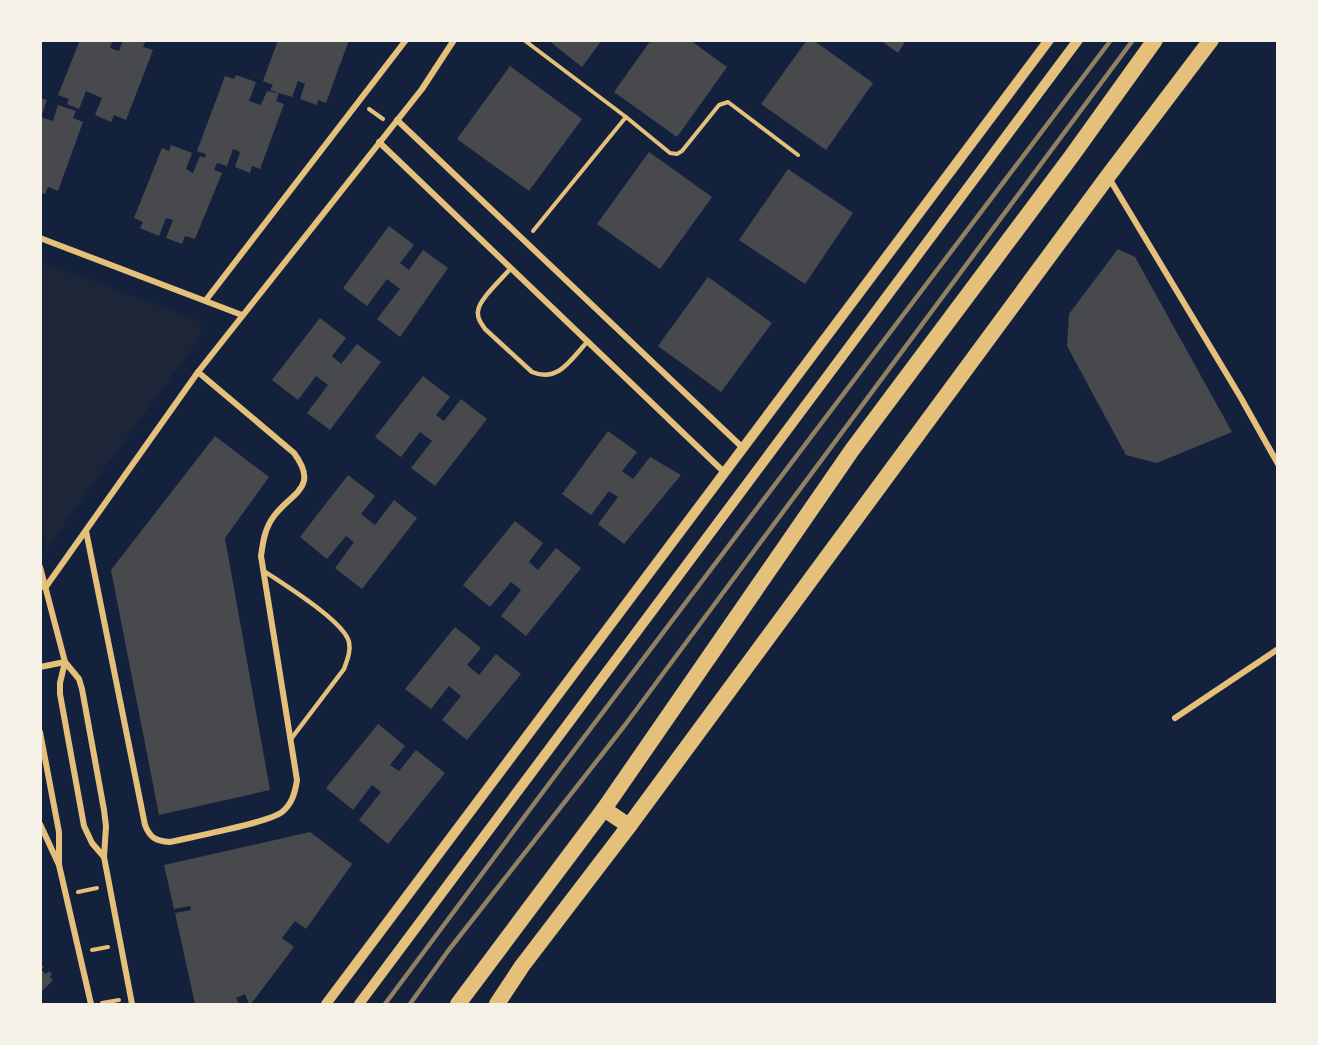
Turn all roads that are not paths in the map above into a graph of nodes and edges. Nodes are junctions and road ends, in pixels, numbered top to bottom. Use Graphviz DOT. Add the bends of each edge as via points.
graph roads {
  1 [pos="406,40"];
  2 [pos="454,40"];
  3 [pos="1049,40"];
  4 [pos="1078,40"];
  5 [pos="1155,40"];
  6 [pos="1211,40"];
  7 [pos="395,123"];
  8 [pos="379,142"];
  9 [pos="1108,176"];
  10 [pos="40,238"];
  11 [pos="511,268"];
  12 [pos="206,300"];
  13 [pos="242,315"];
  14 [pos="588,341"];
  15 [pos="198,372"];
  16 [pos="744,448"];
  17 [pos="1278,464"];
  18 [pos="725,472"];
  19 [pos="86,531"];
  20 [pos="40,567"];
  21 [pos="262,569"];
  22 [pos="45,588"];
  23 [pos="1278,649"];
  24 [pos="65,662"];
  25 [pos="40,668"];
  26 [pos="1175,718"];
  27 [pos="40,732"];
  28 [pos="291,740"];
  29 [pos="604,809"];
  30 [pos="40,824"];
  31 [pos="629,826"];
  32 [pos="104,857"];
  33 [pos="59,865"];
  34 [pos="132,1001"];
  35 [pos="93,1005"];
  36 [pos="326,1005"];
  37 [pos="359,1005"];
  38 [pos="458,1005"];
  39 [pos="497,1005"];
  1 -- 12 [label="street"];
  2 -- 7 [label="street"];
  3 -- 16 [label="street"];
  4 -- 37 [label="street"];
  5 -- 29 [label="highway" via="852,450"];
  6 -- 9 [label="highway"];
  7 -- 8 [label="street"];
  7 -- 16 [label="street"];
  8 -- 11 [label="street"];
  8 -- 13 [label="street"];
  9 -- 17 [label="street"];
  9 -- 31 [label="highway"];
  10 -- 12 [label="street"];
  11 -- 14 [label="street"];
  11 -- 14 [label="lane" via="477,310 485,329 532,372 541,375 559,372"];
  12 -- 13 [label="street"];
  13 -- 15 [label="street"];
  14 -- 18 [label="street"];
  15 -- 19 [label="street"];
  15 -- 21 [label="street" via="302,464 300,490 275,514 264,534"];
  16 -- 18 [label="street"];
  18 -- 36 [label="street"];
  19 -- 22 [label="street"];
  19 -- 28 [label="street" via="149,835 158,842 170,842 281,813 293,799 297,780"];
  20 -- 22 [label="street"];
  21 -- 28 [label="street"];
  21 -- 28 [label="lane" via="343,629 349,642 344,669"];
  22 -- 24 [label="street"];
  23 -- 26 [label="street"];
  24 -- 25 [label="street"];
  24 -- 32 [label="street" via="82,689 105,810"];
  24 -- 32 [label="street" via="60,694 84,826"];
  27 -- 33 [label="street" via="59,832"];
  29 -- 31 [label="highway"];
  29 -- 38 [label="highway"];
  30 -- 33 [label="street"];
  31 -- 39 [label="highway" via="522,966"];
  32 -- 34 [label="street"];
  33 -- 35 [label="street"];
}
